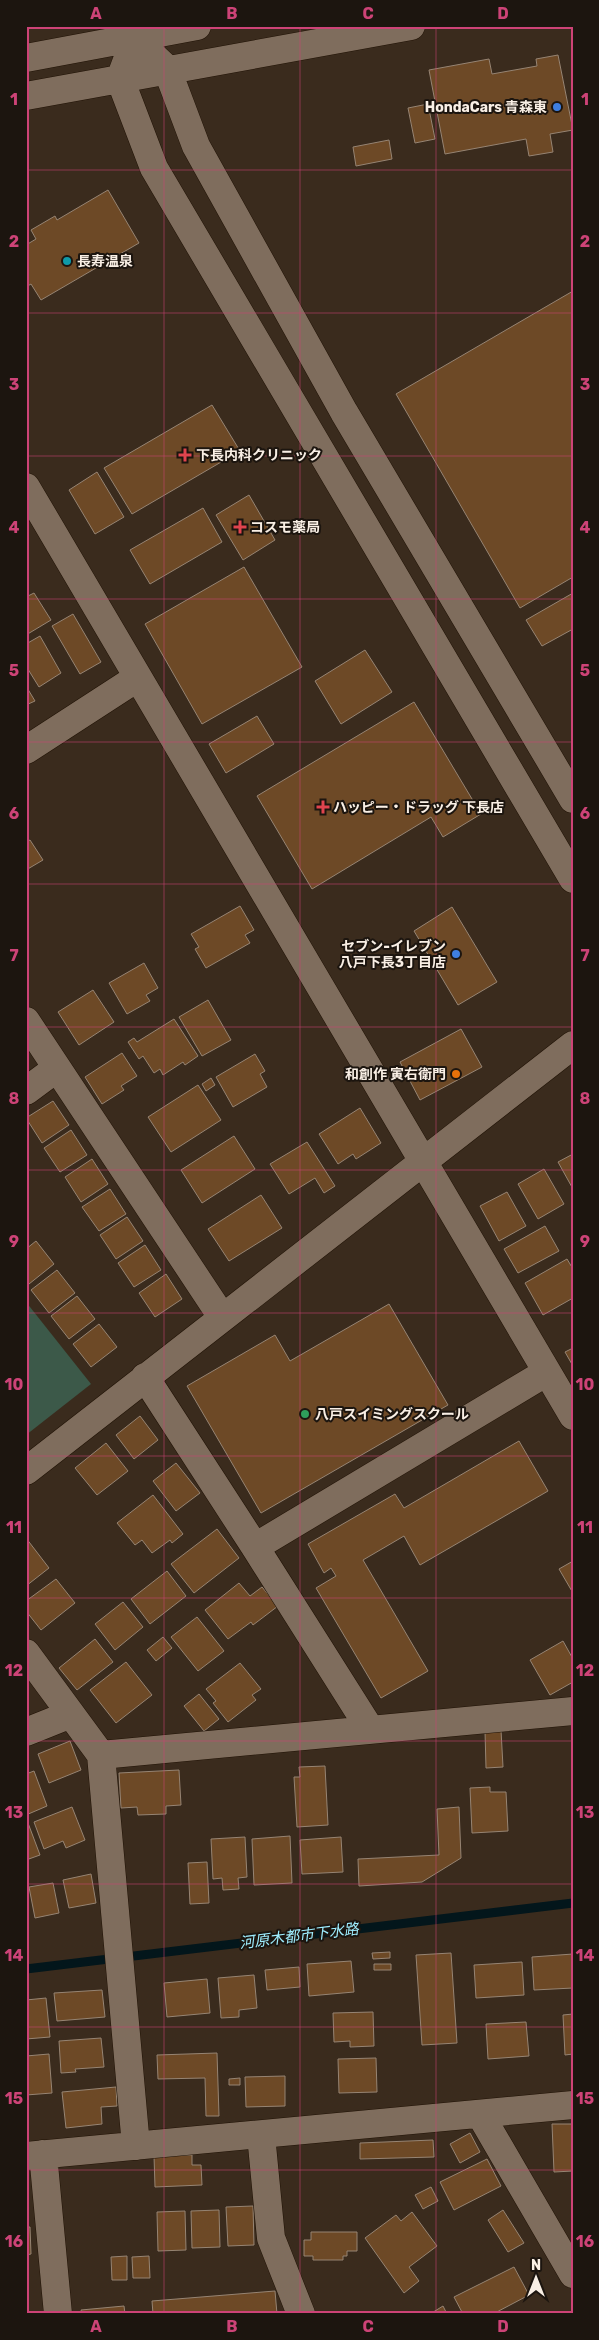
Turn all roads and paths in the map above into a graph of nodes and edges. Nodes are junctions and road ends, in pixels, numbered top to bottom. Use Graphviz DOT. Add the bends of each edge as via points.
graph roads {
  1 [pos="197,26"];
  2 [pos="411,26"];
  3 [pos="135,39"];
  4 [pos="26,58"];
  5 [pos="167,69"];
  6 [pos="120,79"];
  7 [pos="26,96"];
  8 [pos="26,488"];
  9 [pos="137,678"];
  10 [pos="26,750"];
  11 [pos="573,799"];
  12 [pos="573,879"];
  13 [pos="26,1021"];
  14 [pos="573,1045"];
  15 [pos="57,1068"];
  16 [pos="26,1091"];
  17 [pos="424,1162"];
  18 [pos="222,1317"];
  19 [pos="547,1372"];
  20 [pos="145,1377"];
  21 [pos="573,1416"];
  22 [pos="26,1471"];
  23 [pos="256,1547"];
  24 [pos="26,1653"];
  25 [pos="573,1711"];
  26 [pos="71,1714"];
  27 [pos="370,1729"];
  28 [pos="26,1732"];
  29 [pos="101,1755"];
  30 [pos="573,2105"];
  31 [pos="480,2114"];
  32 [pos="261,2135"];
  33 [pos="136,2146"];
  34 [pos="35,2155"];
  35 [pos="573,2274"];
  36 [pos="58,2314"];
  37 [pos="301,2314"];
  1 -- 3 [label="street"];
  2 -- 5 [label="street"];
  3 -- 4 [label="street"];
  3 -- 5 [label="street"];
  3 -- 6 [label="street"];
  5 -- 6 [label="street"];
  5 -- 11 [label="street" via="196,146 344,412"];
  6 -- 7 [label="street"];
  6 -- 12 [label="street" via="154,168"];
  8 -- 9 [label="street"];
  9 -- 10 [label="street"];
  9 -- 17 [label="street"];
  13 -- 15 [label="street"];
  14 -- 17 [label="street"];
  15 -- 16 [label="street"];
  15 -- 18 [label="street"];
  17 -- 18 [label="street"];
  17 -- 19 [label="street"];
  18 -- 20 [label="street"];
  19 -- 21 [label="street"];
  19 -- 23 [label="street"];
  20 -- 22 [label="street"];
  20 -- 23 [label="street"];
  23 -- 27 [label="street"];
  24 -- 26 [label="street"];
  25 -- 27 [label="street"];
  26 -- 28 [label="street"];
  26 -- 29 [label="street"];
  27 -- 29 [label="street"];
  29 -- 33 [label="street"];
  30 -- 31 [label="street"];
  31 -- 32 [label="street"];
  31 -- 35 [label="street"];
  32 -- 33 [label="street"];
  32 -- 37 [label="street" via="271,2238"];
  33 -- 34 [label="street"];
  34 -- 36 [label="street"];
}
